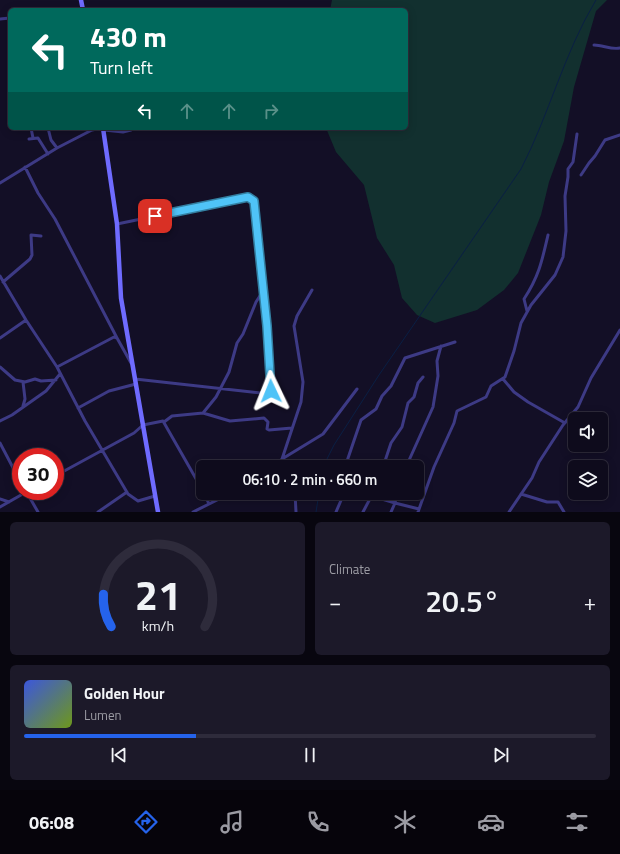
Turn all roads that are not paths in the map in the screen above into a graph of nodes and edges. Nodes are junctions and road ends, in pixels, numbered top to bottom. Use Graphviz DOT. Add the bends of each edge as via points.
graph roads {
  1 [pos="594,45"];
  2 [pos="620,48"];
  3 [pos="31,130"];
  4 [pos="48,130"];
  5 [pos="92,130"];
  6 [pos="103,130"];
  7 [pos="110,130"];
  8 [pos="131,130"];
  9 [pos="577,134"];
  10 [pos="620,135"];
  11 [pos="33,138"];
  12 [pos="29,139"];
  13 [pos="57,148"];
  14 [pos="48,154"];
  15 [pos="25,167"];
  16 [pos="581,175"];
  17 [pos="0,183"];
  18 [pos="117,224"];
  19 [pos="548,235"];
  20 [pos="41,236"];
  21 [pos="0,276"];
  22 [pos="3,282"];
  23 [pos="312,290"];
  24 [pos="264,291"];
  25 [pos="527,311"];
  26 [pos="26,320"];
  27 [pos="620,330"];
  28 [pos="0,338"];
  29 [pos="117,338"];
  30 [pos="455,342"];
  31 [pos="441,346"];
  32 [pos="132,366"];
  33 [pos="0,367"];
  34 [pos="57,367"];
  35 [pos="60,374"];
  36 [pos="423,377"];
  37 [pos="503,379"];
  38 [pos="56,380"];
  39 [pos="135,381"];
  40 [pos="24,382"];
  41 [pos="220,389"];
  42 [pos="357,389"];
  43 [pos="23,406"];
  44 [pos="78,408"];
  45 [pos="203,413"];
  46 [pos="0,421"];
  47 [pos="164,422"];
  48 [pos="565,423"];
  49 [pos="143,426"];
  50 [pos="292,428"];
  51 [pos="0,443"];
  52 [pos="102,449"];
  53 [pos="5,452"];
  54 [pos="0,454"];
  55 [pos="282,459"];
  56 [pos="348,460"];
  57 [pos="385,460"];
  58 [pos="409,460"];
  59 [pos="12,465"];
  60 [pos="64,471"];
  61 [pos="196,478"];
  62 [pos="127,492"];
  63 [pos="522,494"];
  64 [pos="155,496"];
  65 [pos="0,499"];
  66 [pos="13,500"];
  67 [pos="32,500"];
  68 [pos="207,500"];
  69 [pos="216,500"];
  70 [pos="295,500"];
  71 [pos="340,500"];
  72 [pos="370,500"];
  73 [pos="387,500"];
  74 [pos="396,500"];
  75 [pos="10,502"];
  76 [pos="395,503"];
  77 [pos="208,504"];
  78 [pos="0,507"];
  79 [pos="203,508"];
  80 [pos="418,510"];
  81 [pos="38,512"];
  82 [pos="98,512"];
  83 [pos="158,512"];
  84 [pos="193,512"];
  85 [pos="200,512"];
  86 [pos="296,512"];
  87 [pos="336,512"];
  88 [pos="363,512"];
  89 [pos="391,512"];
  90 [pos="509,512"];
  91 [pos="564,512"];
  1 -- 2 [label="street" via="603,44 615,49"];
  3 -- 11 [label="street"];
  4 -- 13 [label="street" via="51,140"];
  5 -- 13 [label="street"];
  6 -- 18 [label="street"];
  7 -- 8 [label="street"];
  9 -- 25 [label="street" via="573,162 568,169 563,256 555,275"];
  10 -- 16 [label="street" via="605,140"];
  11 -- 12 [label="street"];
  11 -- 14 [label="street" via="40,140"];
  13 -- 14 [label="street"];
  14 -- 15 [label="street"];
  15 -- 17 [label="street"];
  15 -- 29 [label="street"];
  18 -- 24 [label="street" via="252,198"];
  18 -- 32 [label="street" via="121,298"];
  19 -- 25 [label="street" via="535,282 524,298"];
  20 -- 22 [label="street" via="31,235 30,259"];
  21 -- 22 [label="street"];
  22 -- 26 [label="street"];
  23 -- 50 [label="street" via="294,326 303,392"];
  24 -- 41 [label="street" via="256,302 237,343 231,368"];
  24 -- 41 [label="street" via="272,387 270,394"];
  25 -- 37 [label="street"];
  26 -- 28 [label="street"];
  26 -- 34 [label="street"];
  27 -- 48 [label="street" via="591,378 578,407"];
  29 -- 32 [label="street"];
  29 -- 34 [label="street" via="114,337"];
  30 -- 31 [label="street"];
  31 -- 56 [label="street" via="405,358 376,409 362,420"];
  31 -- 58 [label="street" via="437,361 438,376 433,407"];
  32 -- 39 [label="street"];
  33 -- 40 [label="street" via="13,380"];
  34 -- 35 [label="street"];
  35 -- 38 [label="street"];
  35 -- 44 [label="street"];
  36 -- 57 [label="street" via="418,383 414,397 408,403 402,427 391,443"];
  37 -- 48 [label="street" via="514,392 528,402"];
  37 -- 80 [label="street" via="490,386 486,398 457,411"];
  38 -- 40 [label="street" via="35,379"];
  38 -- 43 [label="street" via="50,388"];
  39 -- 41 [label="street"];
  39 -- 44 [label="street" via="109,391"];
  39 -- 49 [label="street"];
  40 -- 43 [label="street"];
  41 -- 45 [label="street"];
  42 -- 55 [label="street" via="323,434"];
  43 -- 46 [label="street"];
  44 -- 52 [label="street"];
  45 -- 47 [label="street" via="172,416"];
  45 -- 50 [label="street" via="230,421 264,418 268,422 269,430"];
  47 -- 49 [label="street"];
  47 -- 61 [label="street"];
  48 -- 63 [label="street" via="539,462"];
  49 -- 52 [label="street"];
  49 -- 64 [label="street"];
  50 -- 55 [label="street"];
  51 -- 53 [label="street"];
  52 -- 60 [label="street"];
  52 -- 62 [label="street"];
  53 -- 54 [label="street"];
  53 -- 59 [label="street"];
  62 -- 64 [label="street" via="138,501"];
  62 -- 82 [label="street"];
  63 -- 90 [label="street"];
  63 -- 91 [label="street" via="547,502 558,502"];
  64 -- 83 [label="street"];
  65 -- 75 [label="street"];
  66 -- 75 [label="street"];
  67 -- 81 [label="street"];
  68 -- 77 [label="street"];
  69 -- 77 [label="street"];
  70 -- 86 [label="street"];
  71 -- 87 [label="street"];
  72 -- 88 [label="street"];
  73 -- 76 [label="street"];
  74 -- 76 [label="street"];
  75 -- 78 [label="street"];
  76 -- 80 [label="street"];
  76 -- 89 [label="street"];
  77 -- 79 [label="street"];
  79 -- 84 [label="street"];
  79 -- 85 [label="street"];
}
